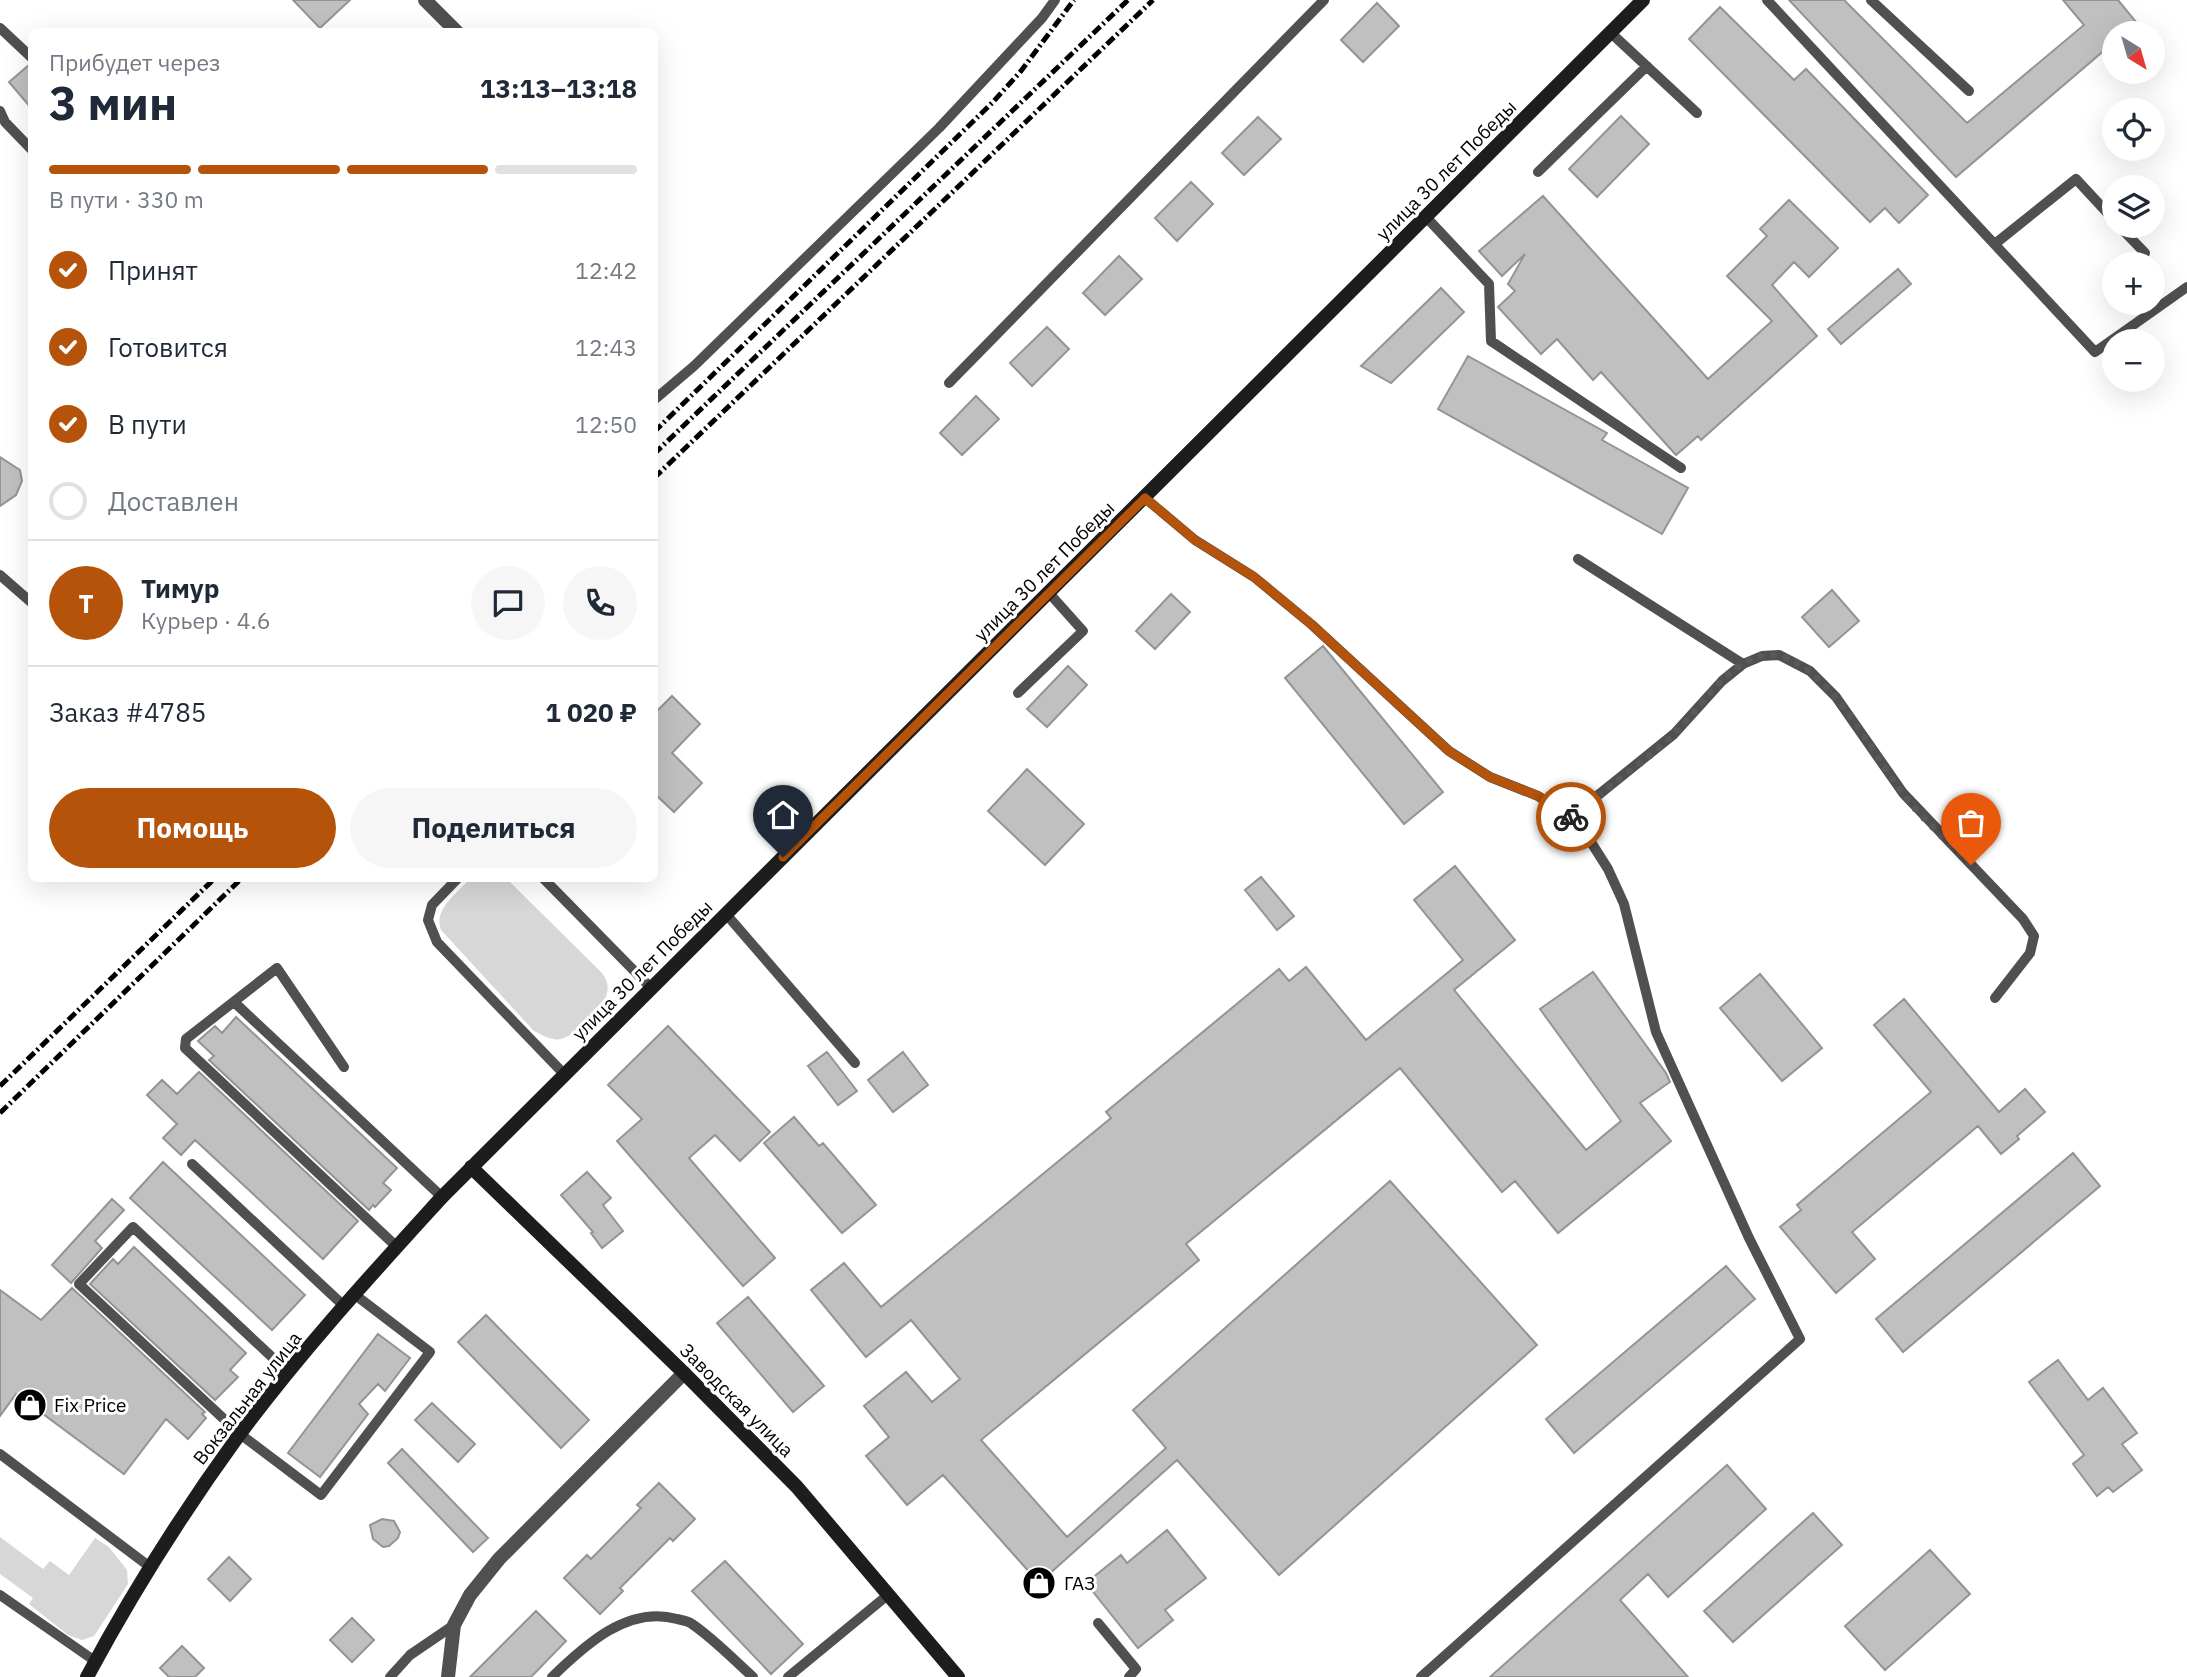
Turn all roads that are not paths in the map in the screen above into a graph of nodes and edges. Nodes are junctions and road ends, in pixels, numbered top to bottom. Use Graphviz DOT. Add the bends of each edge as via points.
graph roads {
  1 [pos="425,0"];
  2 [pos="1055,0"];
  3 [pos="1324,0"];
  4 [pos="1643,0"];
  5 [pos="1768,0"];
  6 [pos="1871,0"];
  7 [pos="0,28"];
  8 [pos="453,28"];
  9 [pos="1611,33"];
  10 [pos="28,54"];
  11 [pos="1647,66"];
  12 [pos="1969,91"];
  13 [pos="0,111"];
  14 [pos="1697,113"];
  15 [pos="28,146"];
  16 [pos="1538,172"];
  17 [pos="2102,207"];
  18 [pos="1426,217"];
  19 [pos="2131,238"];
  20 [pos="1996,243"];
  21 [pos="2144,252"];
  22 [pos="2187,287"];
  23 [pos="949,383"];
  24 [pos="658,397"];
  25 [pos="1681,468"];
  26 [pos="1145,498"];
  27 [pos="1578,559"];
  28 [pos="0,575"];
  29 [pos="1049,593"];
  30 [pos="28,600"];
  31 [pos="1742,664"];
  32 [pos="1018,694"];
  33 [pos="1572,818"];
  34 [pos="454,882"];
  35 [pos="547,882"];
  36 [pos="726,914"];
  37 [pos="651,988"];
  38 [pos="1995,998"];
  39 [pos="234,1002"];
  40 [pos="855,1063"];
  41 [pos="344,1067"];
  42 [pos="564,1074"];
  43 [pos="192,1164"];
  44 [pos="471,1167"];
  45 [pos="442,1197"];
  46 [pos="397,1247"];
  47 [pos="349,1300"];
  48 [pos="289,1373"];
  49 [pos="684,1373"];
  50 [pos="240,1434"];
  51 [pos="0,1454"];
  52 [pos="150,1567"];
  53 [pos="889,1594"];
  54 [pos="0,1595"];
  55 [pos="1098,1623"];
  56 [pos="454,1625"];
  57 [pos="96,1661"];
  58 [pos="87,1677"];
  59 [pos="390,1677"];
  60 [pos="448,1677"];
  61 [pos="552,1677"];
  62 [pos="753,1677"];
  63 [pos="788,1677"];
  64 [pos="958,1677"];
  65 [pos="1129,1677"];
  66 [pos="1421,1677"];
  1 -- 8 [label="street"];
  2 -- 24 [label="lane" via="939,128"];
  3 -- 23 [label="lane"];
  4 -- 9 [label="main road, улица 30 лет Победы"];
  5 -- 20 [label="lane"];
  6 -- 12 [label="lane"];
  7 -- 10 [label="lane"];
  9 -- 11 [label="lane"];
  9 -- 18 [label="main road, улица 30 лет Победы"];
  11 -- 14 [label="lane"];
  11 -- 16 [label="lane"];
  13 -- 15 [label="lane"];
  17 -- 20 [label="lane" via="2076,179"];
  18 -- 25 [label="lane" via="1489,284 1491,341"];
  18 -- 26 [label="main road, улица 30 лет Победы"];
  19 -- 21 [label="lane"];
  20 -- 22 [label="lane" via="2095,352"];
  26 -- 29 [label="main road, улица 30 лет Победы"];
  26 -- 33 [label="lane" via="1311,624 1449,751"];
  27 -- 31 [label="lane"];
  28 -- 30 [label="lane"];
  29 -- 32 [label="lane" via="1083,631"];
  29 -- 36 [label="main road, улица 30 лет Победы"];
  31 -- 33 [label="lane" via="1674,734"];
  31 -- 38 [label="lane" via="1779,655 1810,671 1836,697 1903,793 2023,919 2034,936 2030,953"];
  33 -- 66 [label="lane" via="1608,869 1624,904 1656,1031 1800,1339"];
  34 -- 42 [label="lane" via="432,905 428,920 437,942"];
  35 -- 37 [label="lane"];
  36 -- 37 [label="main road, улица 30 лет Победы"];
  36 -- 40 [label="lane"];
  37 -- 42 [label="main road, улица 30 лет Победы"];
  39 -- 41 [label="lane" via="277,968"];
  39 -- 45 [label="lane"];
  39 -- 46 [label="lane" via="186,1039 185,1048"];
  42 -- 44 [label="main road, улица 30 лет Победы"];
  43 -- 47 [label="lane"];
  44 -- 45 [label="main road, Вокзальная улица"];
  44 -- 49 [label="main road, Заводская улица"];
  45 -- 46 [label="main road, Вокзальная улица"];
  46 -- 47 [label="main road, Вокзальная улица"];
  47 -- 48 [label="main road, Вокзальная улица"];
  47 -- 50 [label="lane" via="430,1352 321,1495"];
  48 -- 50 [label="main road, Вокзальная улица"];
  48 -- 50 [label="lane" via="133,1227 79,1284"];
  49 -- 53 [label="main road, Заводская улица" via="797,1488"];
  49 -- 56 [label="street" via="499,1559 470,1595"];
  50 -- 52 [label="main road, Вокзальная улица"];
  51 -- 52 [label="lane"];
  52 -- 57 [label="main road, Вокзальная улица"];
  53 -- 63 [label="lane"];
  53 -- 64 [label="main road, Заводская улица"];
  54 -- 57 [label="lane"];
  55 -- 65 [label="lane" via="1136,1669"];
  56 -- 59 [label="lane" via="410,1655"];
  56 -- 60 [label="street"];
  57 -- 58 [label="main road, Вокзальная улица"];
  61 -- 62 [label="lane" via="605,1632 641,1617 667,1616 691,1623"];
}
